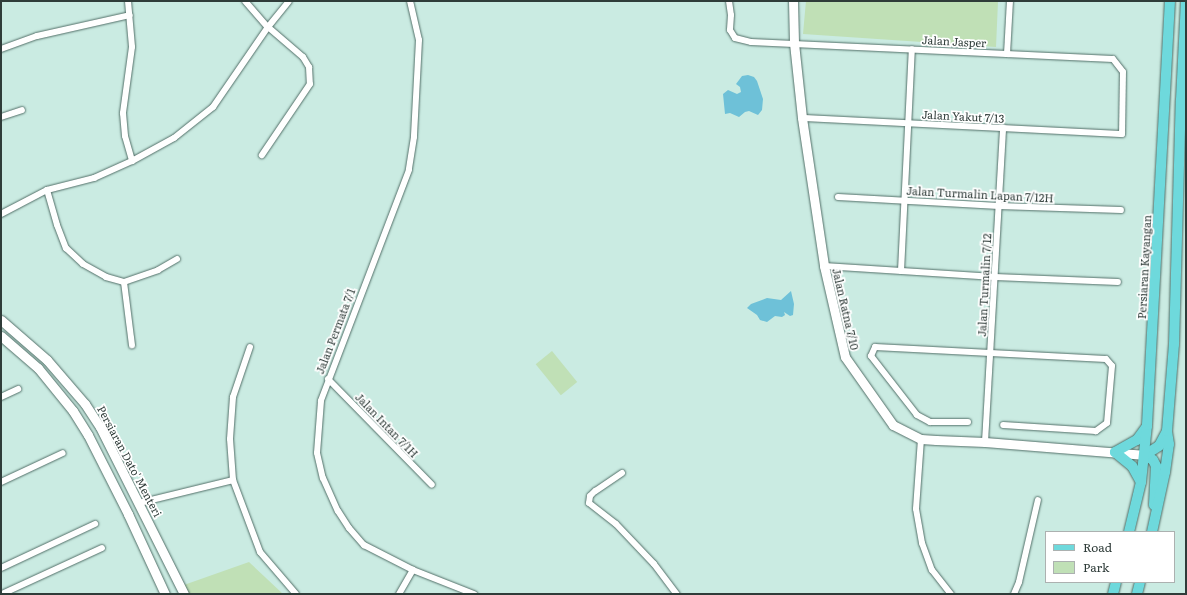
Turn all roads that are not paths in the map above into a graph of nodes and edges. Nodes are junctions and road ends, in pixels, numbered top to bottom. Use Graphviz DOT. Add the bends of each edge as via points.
graph roads {
  1 [pos="128,1"];
  2 [pos="245,1"];
  3 [pos="289,1"];
  4 [pos="410,1"];
  5 [pos="729,1"];
  6 [pos="793,1"];
  7 [pos="1010,1"];
  8 [pos="1170,1"];
  9 [pos="1186,1"];
  10 [pos="130,15"];
  11 [pos="268,28"];
  12 [pos="794,43"];
  13 [pos="1,49"];
  14 [pos="912,49"];
  15 [pos="1008,54"];
  16 [pos="22,110"];
  17 [pos="1,117"];
  18 [pos="802,118"];
  19 [pos="908,123"];
  20 [pos="1003,128"];
  21 [pos="1122,134"];
  22 [pos="262,155"];
  23 [pos="132,160"];
  24 [pos="47,190"];
  25 [pos="838,196"];
  26 [pos="905,200"];
  27 [pos="999,206"];
  28 [pos="1121,210"];
  29 [pos="1,214"];
  30 [pos="177,259"];
  31 [pos="824,266"];
  32 [pos="901,271"];
  33 [pos="995,277"];
  34 [pos="124,282"];
  35 [pos="1118,282"];
  36 [pos="1,320"];
  37 [pos="1,336"];
  38 [pos="132,345"];
  39 [pos="250,347"];
  40 [pos="990,353"];
  41 [pos="328,379"];
  42 [pos="18,389"];
  43 [pos="1,397"];
  44 [pos="968,422"];
  45 [pos="1003,425"];
  46 [pos="1147,425"];
  47 [pos="1167,431"];
  48 [pos="921,439"];
  49 [pos="985,442"];
  50 [pos="1115,452"];
  51 [pos="63,453"];
  52 [pos="1145,455"];
  53 [pos="622,473"];
  54 [pos="233,480"];
  55 [pos="1,482"];
  56 [pos="1141,482"];
  57 [pos="432,485"];
  58 [pos="1038,500"];
  59 [pos="139,503"];
  60 [pos="95,524"];
  61 [pos="1153,530"];
  62 [pos="1128,531"];
  63 [pos="102,548"];
  64 [pos="1,568"];
  65 [pos="413,570"];
  66 [pos="1116,583"];
  67 [pos="1140,583"];
  68 [pos="2,594"];
  69 [pos="165,594"];
  70 [pos="184,594"];
  71 [pos="296,594"];
  72 [pos="399,594"];
  73 [pos="474,594"];
  74 [pos="677,594"];
  75 [pos="950,594"];
  76 [pos="1014,594"];
  77 [pos="1113,594"];
  78 [pos="1137,594"];
  1 -- 10 [label="street"];
  2 -- 11 [label="street"];
  3 -- 11 [label="street"];
  4 -- 41 [label="street, Jalan Permata 7/1" via="419,40 414,137 409,170"];
  5 -- 12 [label="street, Jalan Jasper" via="730,30 735,38 751,42"];
  6 -- 12 [label="street, Jalan Ratna 7/10"];
  7 -- 15 [label="street"];
  8 -- 46 [label="main road, Persiaran Kayangan"];
  9 -- 47 [label="main road" via="1174,344"];
  10 -- 13 [label="street" via="37,36"];
  10 -- 23 [label="street" via="132,46 123,113 125,136"];
  11 -- 22 [label="street" via="303,57 309,67 310,84"];
  11 -- 23 [label="street" via="213,107 174,138"];
  12 -- 14 [label="street, Jalan Jasper"];
  12 -- 18 [label="street, Jalan Ratna 7/10"];
  14 -- 15 [label="street, Jalan Jasper"];
  14 -- 19 [label="street"];
  15 -- 21 [label="street, Jalan Jasper" via="1113,60 1123,72"];
  16 -- 17 [label="street"];
  18 -- 19 [label="street, Jalan Yakut 7/13"];
  18 -- 31 [label="street, Jalan Ratna 7/10"];
  19 -- 20 [label="street, Jalan Yakut 7/13"];
  19 -- 26 [label="street"];
  20 -- 21 [label="street, Jalan Yakut 7/13"];
  20 -- 27 [label="street, Jalan Turmalin 7/12"];
  23 -- 24 [label="street" via="94,178"];
  24 -- 29 [label="street"];
  24 -- 34 [label="street" via="66,248 83,264 106,277"];
  25 -- 26 [label="street, Jalan Turmalin Lapan 7/12H"];
  26 -- 27 [label="street, Jalan Turmalin Lapan 7/12H"];
  26 -- 32 [label="street"];
  27 -- 28 [label="street, Jalan Turmalin Lapan 7/12H"];
  27 -- 33 [label="street, Jalan Turmalin 7/12"];
  30 -- 34 [label="street" via="158,270"];
  31 -- 32 [label="street"];
  31 -- 48 [label="street, Jalan Ratna 7/10" via="845,357 893,425"];
  32 -- 33 [label="street"];
  33 -- 35 [label="street"];
  33 -- 40 [label="street, Jalan Turmalin 7/12"];
  34 -- 38 [label="street"];
  36 -- 59 [label="street, Persiaran Dato' Menteri" via="47,360 85,404 100,427"];
  37 -- 69 [label="street" via="38,368 73,411 128,514"];
  39 -- 54 [label="street" via="233,397 230,439"];
  40 -- 44 [label="street" via="875,347 871,356 917,415 930,422"];
  40 -- 45 [label="street" via="1106,359 1112,366 1107,423 1096,431"];
  40 -- 49 [label="street, Jalan Turmalin 7/12"];
  41 -- 57 [label="street, Jalan Intan 7/1H"];
  41 -- 65 [label="street, Jalan Permata 7/1" via="320,401 317,453 323,478 338,511 364,545"];
  42 -- 43 [label="street"];
  46 -- 50 [label="main road" via="1137,440"];
  46 -- 52 [label="main road, Persiaran Kayangan"];
  47 -- 52 [label="main road" via="1159,446"];
  47 -- 61 [label="main road" via="1169,444 1166,472"];
  48 -- 49 [label="street, Jalan Ratna 7/10"];
  48 -- 75 [label="street" via="916,509 922,543 932,570"];
  49 -- 50 [label="street, Jalan Ratna 7/10"];
  50 -- 52 [label="street, Jalan Ratna 7/10"];
  50 -- 56 [label="main road" via="1132,466"];
  51 -- 55 [label="street"];
  52 -- 56 [label="main road, Persiaran Kayangan"];
  52 -- 61 [label="main road" via="1153,460 1156,466"];
  53 -- 74 [label="street" via="595,491 590,496 589,504 616,524 654,564"];
  54 -- 59 [label="street"];
  54 -- 71 [label="street" via="260,552"];
  56 -- 62 [label="main road, Persiaran Kayangan"];
  58 -- 76 [label="street"];
  59 -- 70 [label="street, Persiaran Dato' Menteri"];
  60 -- 64 [label="street"];
  63 -- 68 [label="street"];
  65 -- 72 [label="street"];
  65 -- 73 [label="street, Jalan Permata 7/1"];
  66 -- 77 [label="main road"];
  67 -- 78 [label="main road"];
}
